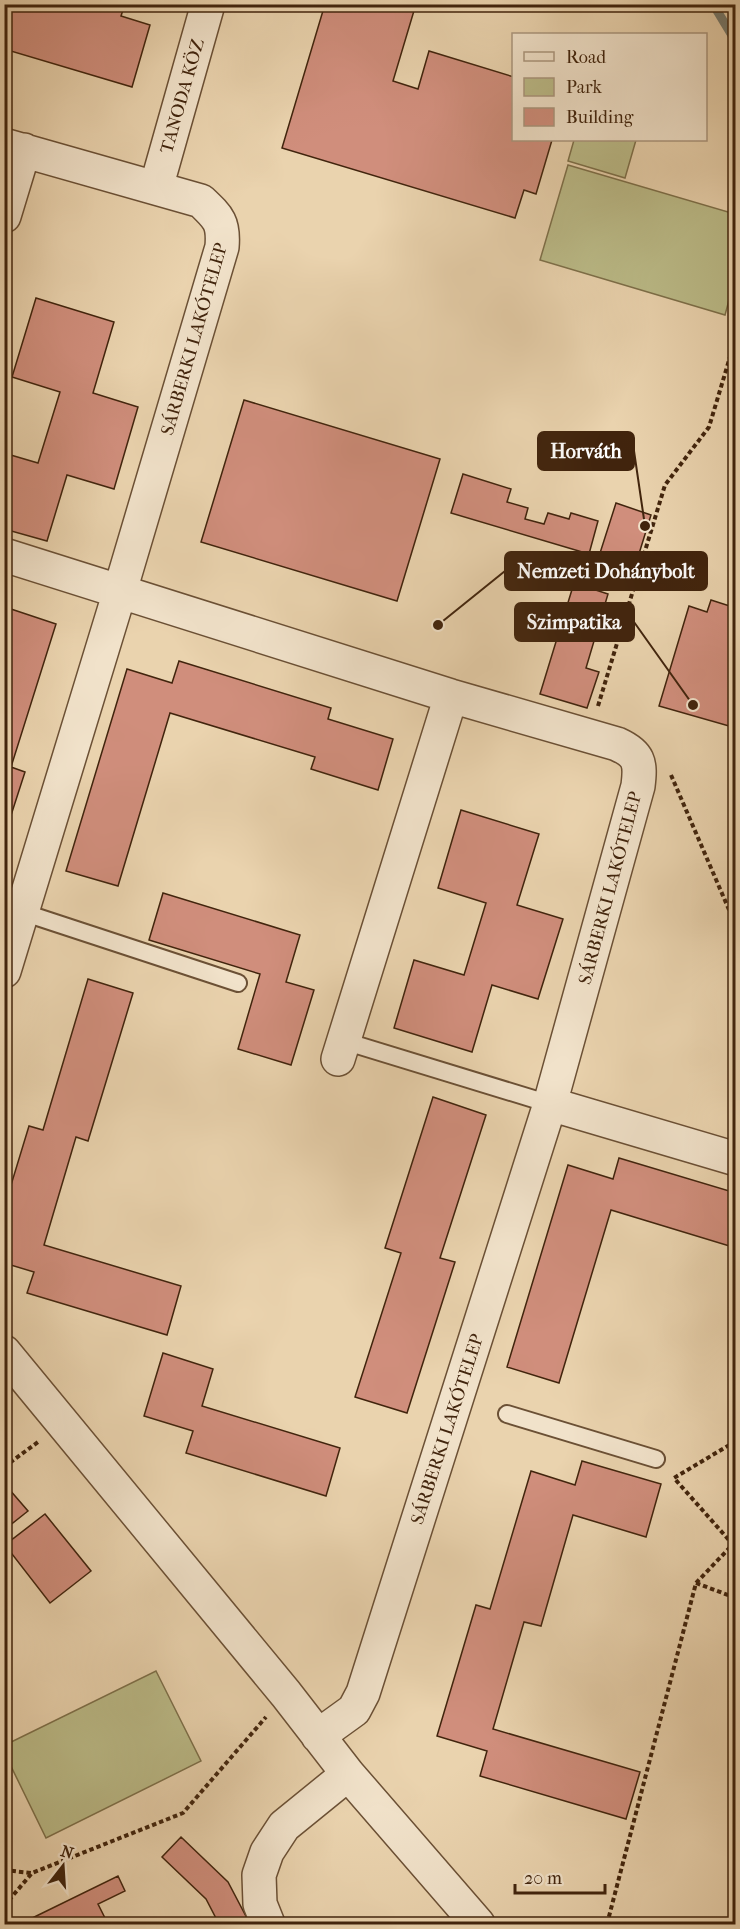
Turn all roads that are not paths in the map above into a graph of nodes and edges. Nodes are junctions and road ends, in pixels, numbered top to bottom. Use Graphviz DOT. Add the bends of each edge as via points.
graph roads {
  1 [pos="208,4"];
  2 [pos="14,148"];
  3 [pos="156,188"];
  4 [pos="4,216"];
  5 [pos="4,555"];
  6 [pos="120,591"];
  7 [pos="451,696"];
  8 [pos="22,912"];
  9 [pos="4,971"];
  10 [pos="238,983"];
  11 [pos="341,1050"];
  12 [pos="550,1104"];
  13 [pos="735,1159"];
  14 [pos="4,1352"];
  15 [pos="507,1414"];
  16 [pos="656,1459"];
  17 [pos="318,1736"];
  18 [pos="348,1774"];
  19 [pos="267,1924"];
  20 [pos="478,1924"];
  1 -- 3 [label="street, TANODA KÖZ"];
  2 -- 3 [label="street, SÁRBERKI LAKÓTELEP"];
  2 -- 4 [label="street, SÁRBERKI LAKÓTELEP"];
  3 -- 6 [label="street, SÁRBERKI LAKÓTELEP" via="201,201 217,216 224,230"];
  5 -- 6 [label="street, SÁRBERKI LAKÓTELEP"];
  6 -- 7 [label="street, SÁRBERKI LAKÓTELEP"];
  6 -- 8 [label="street, SÁRBERKI LAKÓTELEP"];
  7 -- 11 [label="street"];
  7 -- 12 [label="street, SÁRBERKI LAKÓTELEP" via="617,744 637,757 638,786"];
  8 -- 9 [label="street, SÁRBERKI LAKÓTELEP"];
  8 -- 10 [label="lane"];
  11 -- 12 [label="lane"];
  12 -- 13 [label="street"];
  12 -- 17 [label="street, SÁRBERKI LAKÓTELEP" via="363,1693 354,1710"];
  14 -- 17 [label="street"];
  15 -- 16 [label="lane"];
  17 -- 18 [label="street"];
  18 -- 19 [label="street" via="284,1826 267,1852 259,1875 260,1904"];
  18 -- 20 [label="street"];
}
